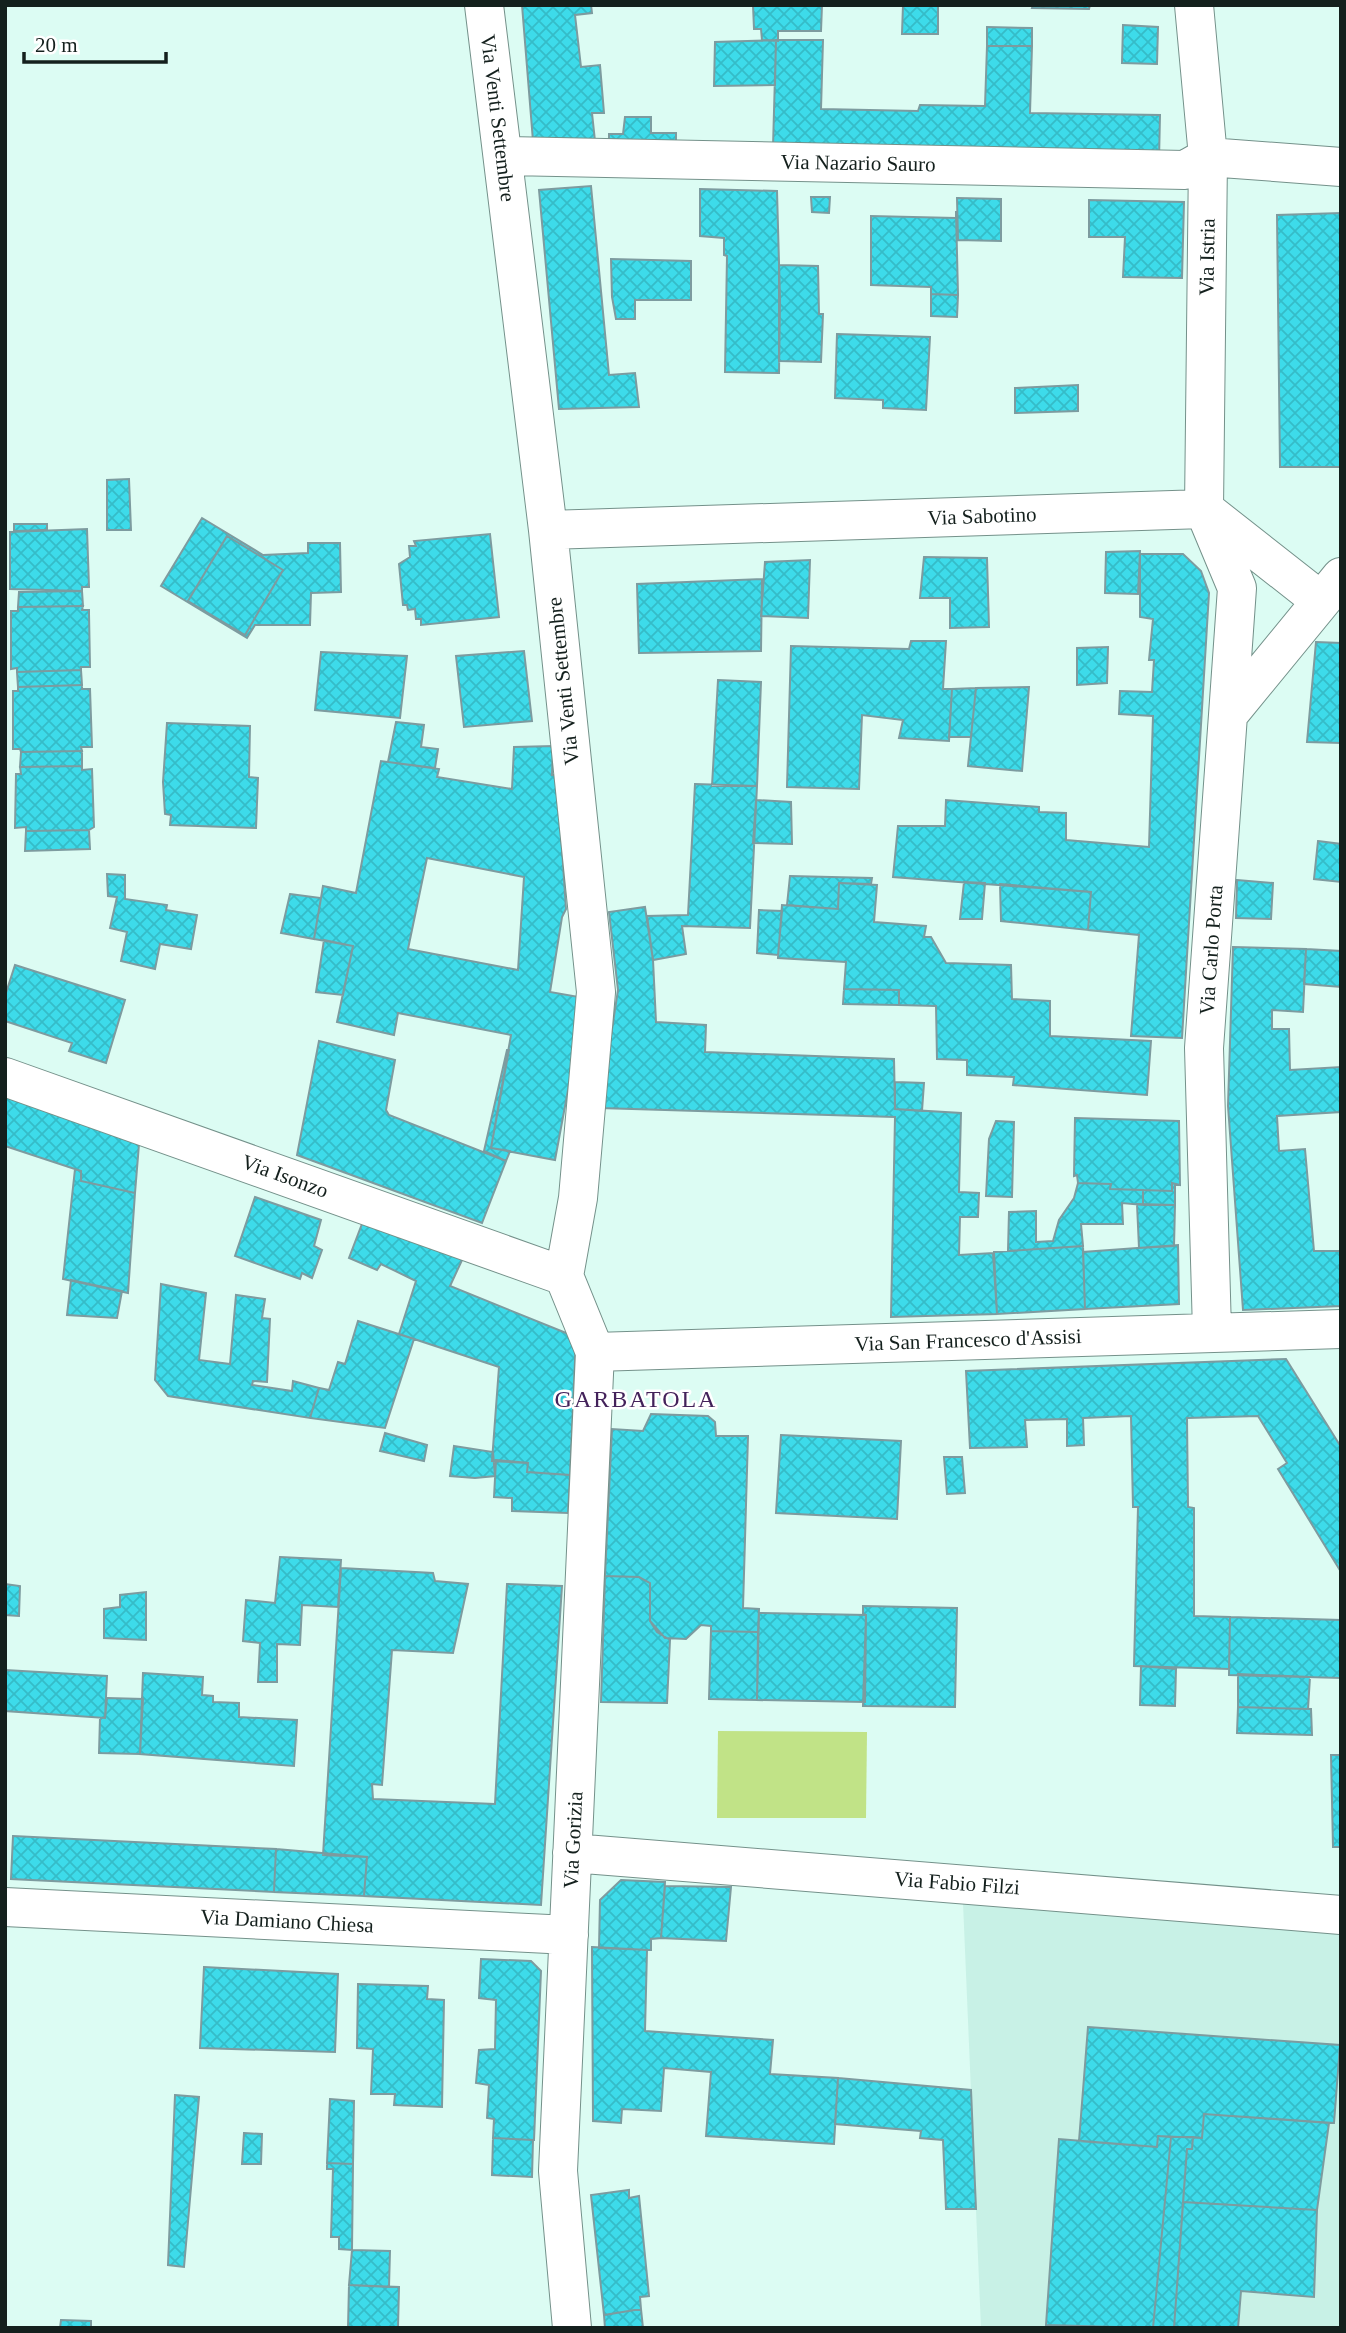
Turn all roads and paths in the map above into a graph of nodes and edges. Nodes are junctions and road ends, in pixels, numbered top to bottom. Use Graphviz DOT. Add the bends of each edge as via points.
graph roads {
  1 [pos="484,5"];
  2 [pos="1194,5"];
  3 [pos="504,156"];
  4 [pos="1208,157"];
  5 [pos="1341,167"];
  6 [pos="1204,509"];
  7 [pos="548,530"];
  8 [pos="1331,589"];
  9 [pos="1228,715"];
  10 [pos="5,1077"];
  11 [pos="564,1276"];
  12 [pos="1341,1329"];
  13 [pos="1212,1331"];
  14 [pos="596,1352"];
  15 [pos="572,1853"];
  16 [pos="5,1907"];
  17 [pos="1341,1914"];
  18 [pos="569,1935"];
  19 [pos="572,2328"];
  1 -- 3 [label="street, Via Venti Settembre"];
  2 -- 4 [label="street, Via Istria"];
  3 -- 4 [label="street, Via Nazario Sauro" via="1185,170"];
  3 -- 7 [label="street, Via Venti Settembre"];
  4 -- 5 [label="street"];
  4 -- 6 [label="street, Via Istria"];
  6 -- 7 [label="street, Via Sabotino"];
  6 -- 8 [label="street"];
  6 -- 9 [label="street" via="1237,588"];
  7 -- 11 [label="street, Via Venti Settembre" via="596,992 578,1198"];
  8 -- 9 [label="street"];
  9 -- 13 [label="street, Via Carlo Porta" via="1204,1048"];
  10 -- 11 [label="street, Via Isonzo"];
  11 -- 14 [label="street"];
  12 -- 13 [label="street, Via San Francesco d'Assisi"];
  13 -- 14 [label="street, Via San Francesco d'Assisi"];
  14 -- 15 [label="street, Via Gorizia"];
  15 -- 17 [label="street, Via Fabio Filzi"];
  15 -- 18 [label="street, Via Gorizia"];
  16 -- 18 [label="street, Via Damiano Chiesa"];
  18 -- 19 [label="street, Via Gorizia" via="558,2171"];
}
